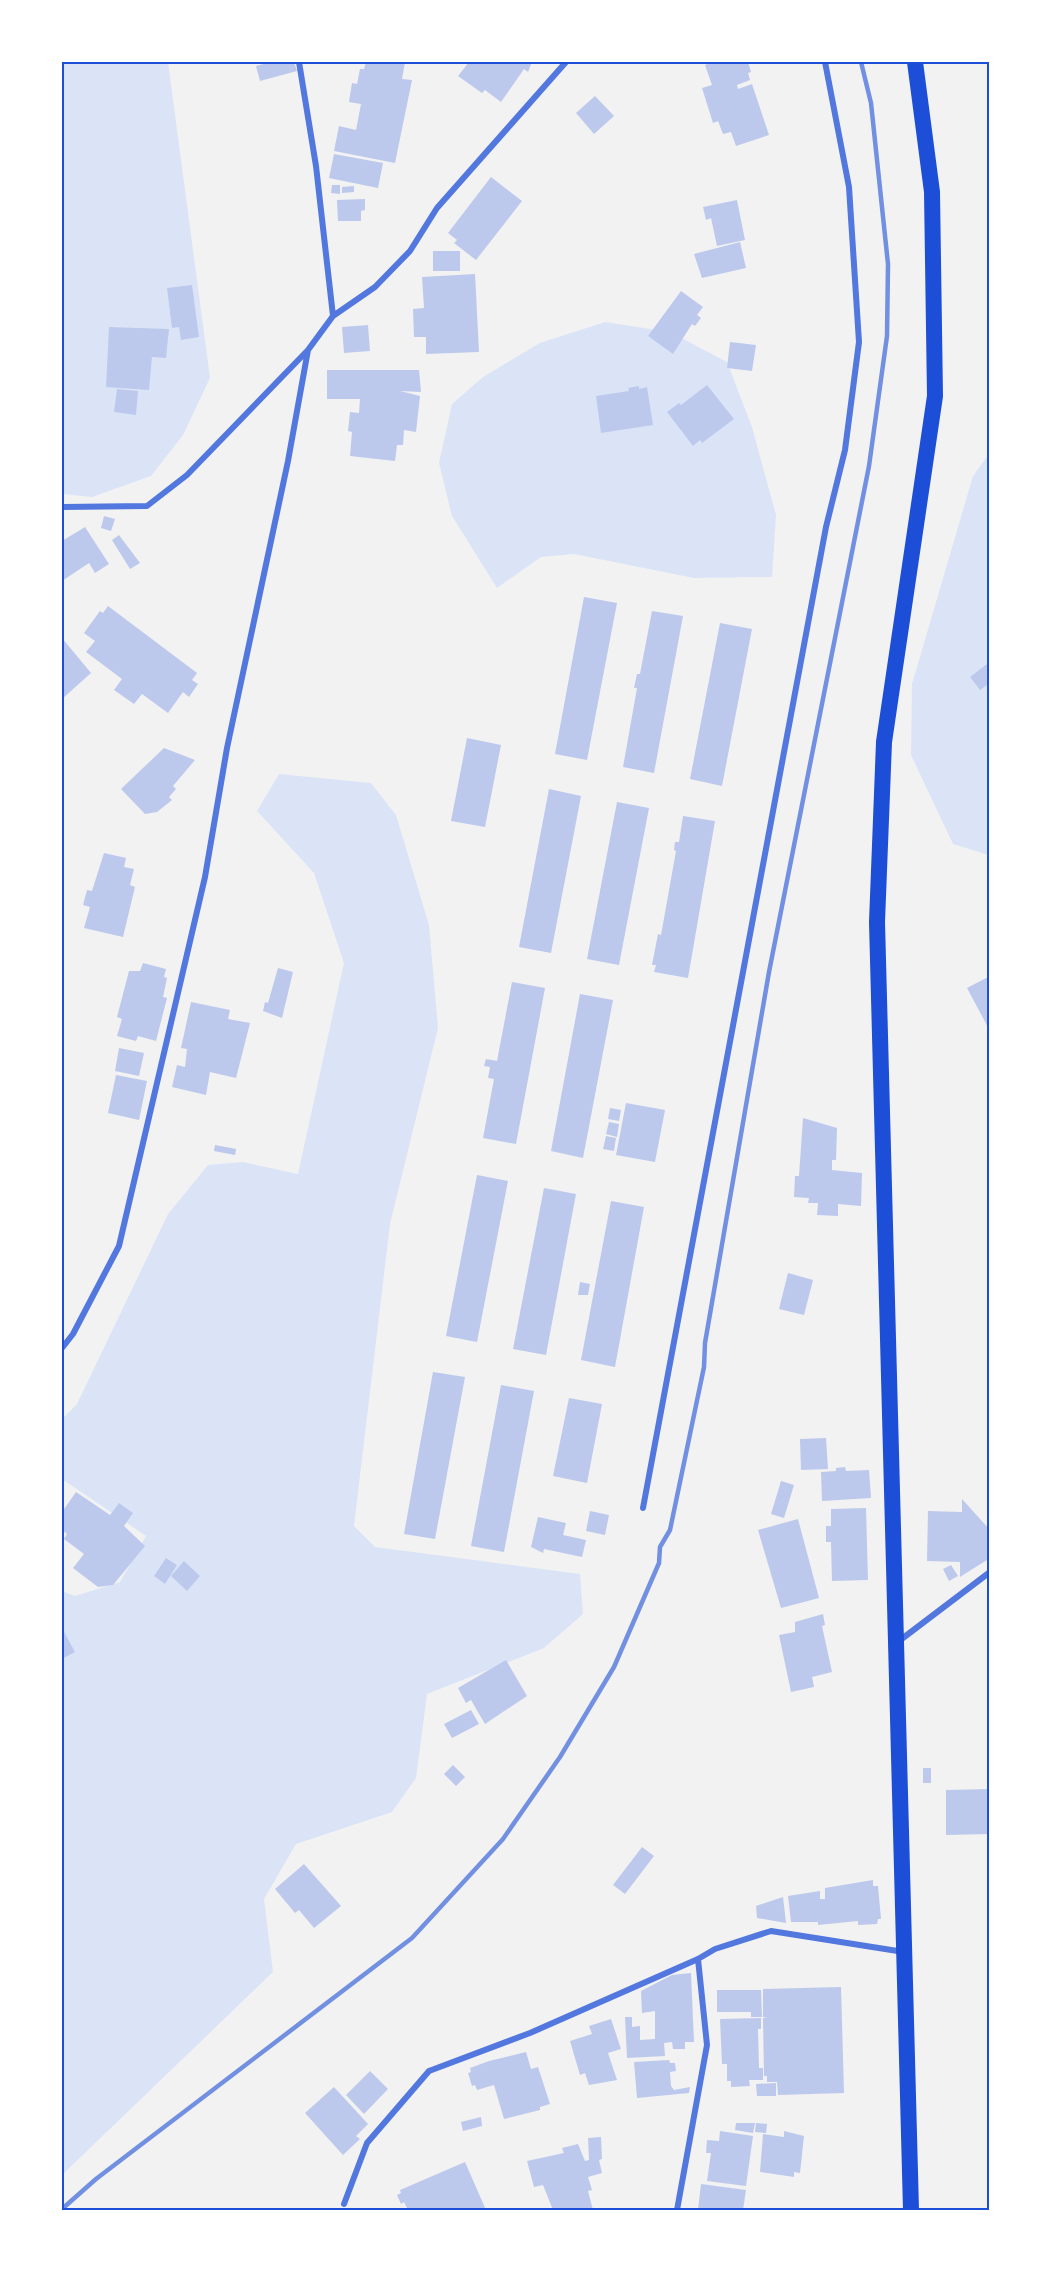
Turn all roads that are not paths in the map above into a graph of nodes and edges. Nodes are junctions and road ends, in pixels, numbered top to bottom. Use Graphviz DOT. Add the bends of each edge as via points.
graph roads {
  1 [pos="299,62"];
  2 [pos="567,62"];
  3 [pos="825,62"];
  4 [pos="915,62"];
  5 [pos="333,316"];
  6 [pos="308,350"];
  7 [pos="62,507"];
  8 [pos="62,1348"];
  9 [pos="643,1508"];
  10 [pos="990,1572"];
  11 [pos="896,1644"];
  12 [pos="904,1952"];
  13 [pos="698,1959"];
  14 [pos="344,2204"];
  15 [pos="677,2211"];
  16 [pos="911,2211"];
  1 -- 5 [label="street" via="316,166"];
  2 -- 5 [label="street" via="436,208 410,251 375,287"];
  3 -- 9 [label="street" via="849,187 859,342 846,439 826,527"];
  4 -- 11 [label="highway" via="932,192 934,396 884,742 877,922"];
  5 -- 6 [label="street"];
  6 -- 7 [label="street" via="187,475 147,506"];
  6 -- 8 [label="street" via="227,748 205,877 119,1246"];
  10 -- 11 [label="street"];
  11 -- 12 [label="highway"];
  12 -- 13 [label="street" via="771,1931 715,1949"];
  12 -- 16 [label="highway"];
  13 -- 14 [label="street" via="530,2033 429,2071 367,2143"];
  13 -- 15 [label="street" via="707,2045"];
}
